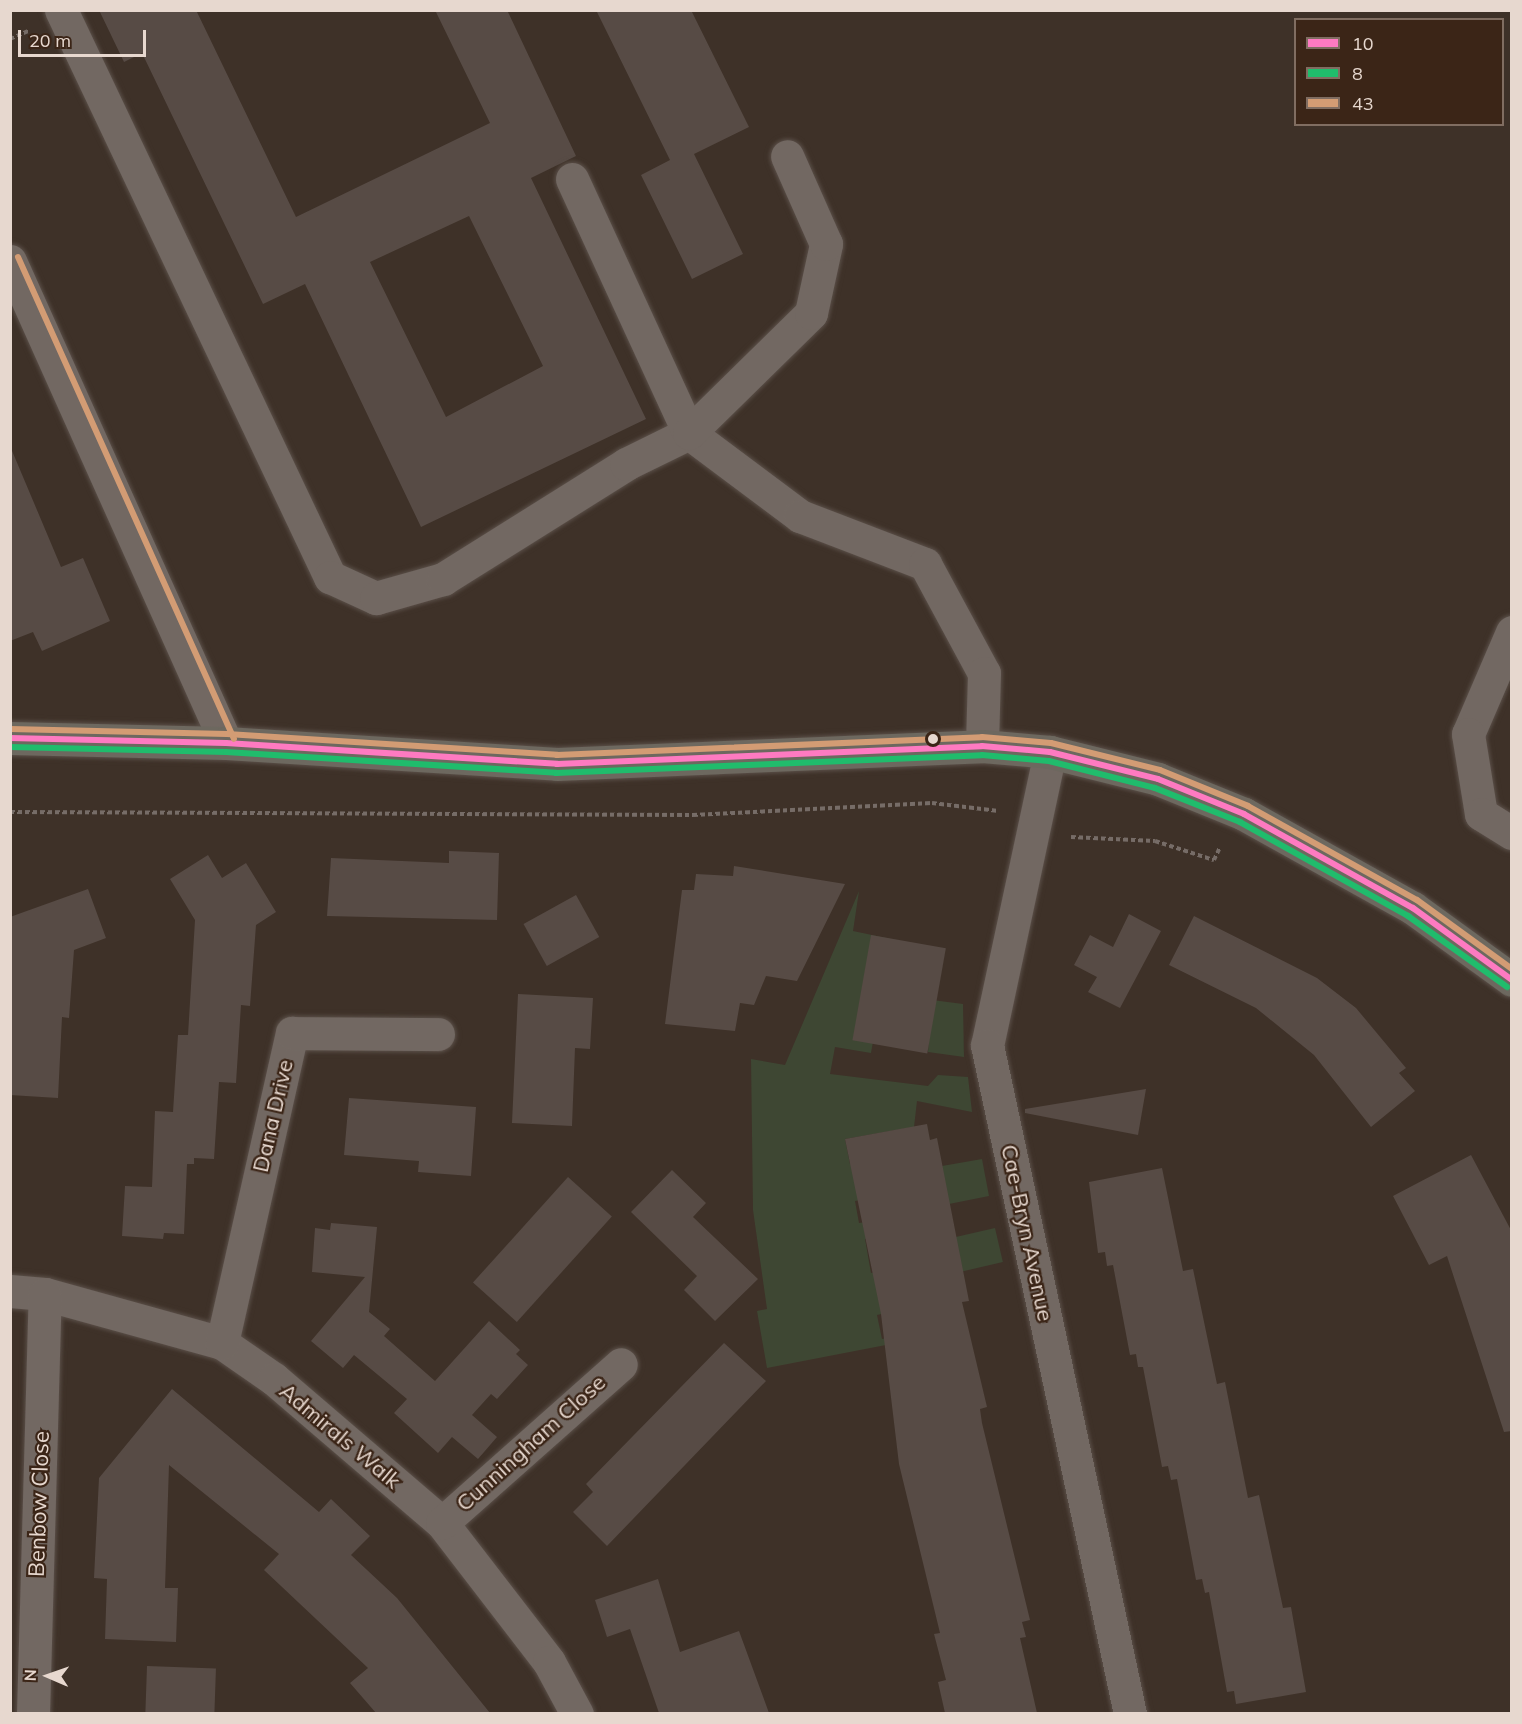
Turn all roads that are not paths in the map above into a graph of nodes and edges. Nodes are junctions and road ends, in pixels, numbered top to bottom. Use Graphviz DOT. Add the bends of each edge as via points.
graph roads {
  1 [pos="60,10"];
  2 [pos="787,156"];
  3 [pos="572,179"];
  4 [pos="10,261"];
  5 [pos="689,433"];
  6 [pos="1512,632"];
  7 [pos="10,738"];
  8 [pos="226,743"];
  9 [pos="982,746"];
  10 [pos="1050,752"];
  11 [pos="1512,833"];
  12 [pos="1512,980"];
  13 [pos="438,1034"];
  14 [pos="10,1291"];
  15 [pos="45,1294"];
  16 [pos="222,1342"];
  17 [pos="621,1364"];
  18 [pos="442,1523"];
  19 [pos="33,1713"];
  20 [pos="577,1713"];
  21 [pos="1130,1713"];
  1 -- 5 [label="street" via="330,577 376,598 443,579 626,464"];
  2 -- 5 [label="street" via="826,244 811,313"];
  3 -- 5 [label="street"];
  4 -- 8 [label="street"];
  5 -- 9 [label="street" via="800,516 925,564 984,673"];
  6 -- 11 [label="street" via="1468,734 1481,814"];
  7 -- 8 [label="main road"];
  8 -- 9 [label="main road" via="557,764"];
  9 -- 10 [label="main road"];
  10 -- 12 [label="main road" via="1158,779 1237,812 1413,908"];
  10 -- 21 [label="street, Cae-Bryn Avenue" via="987,1045"];
  13 -- 16 [label="street, Dana Drive" via="292,1033"];
  14 -- 15 [label="street, Admirals Walk"];
  15 -- 16 [label="street, Admirals Walk"];
  15 -- 19 [label="street, Benbow Close"];
  16 -- 18 [label="street, Admirals Walk" via="274,1379"];
  17 -- 18 [label="street, Cunningham Close"];
  18 -- 20 [label="street, Admirals Walk" via="549,1662"];
}
